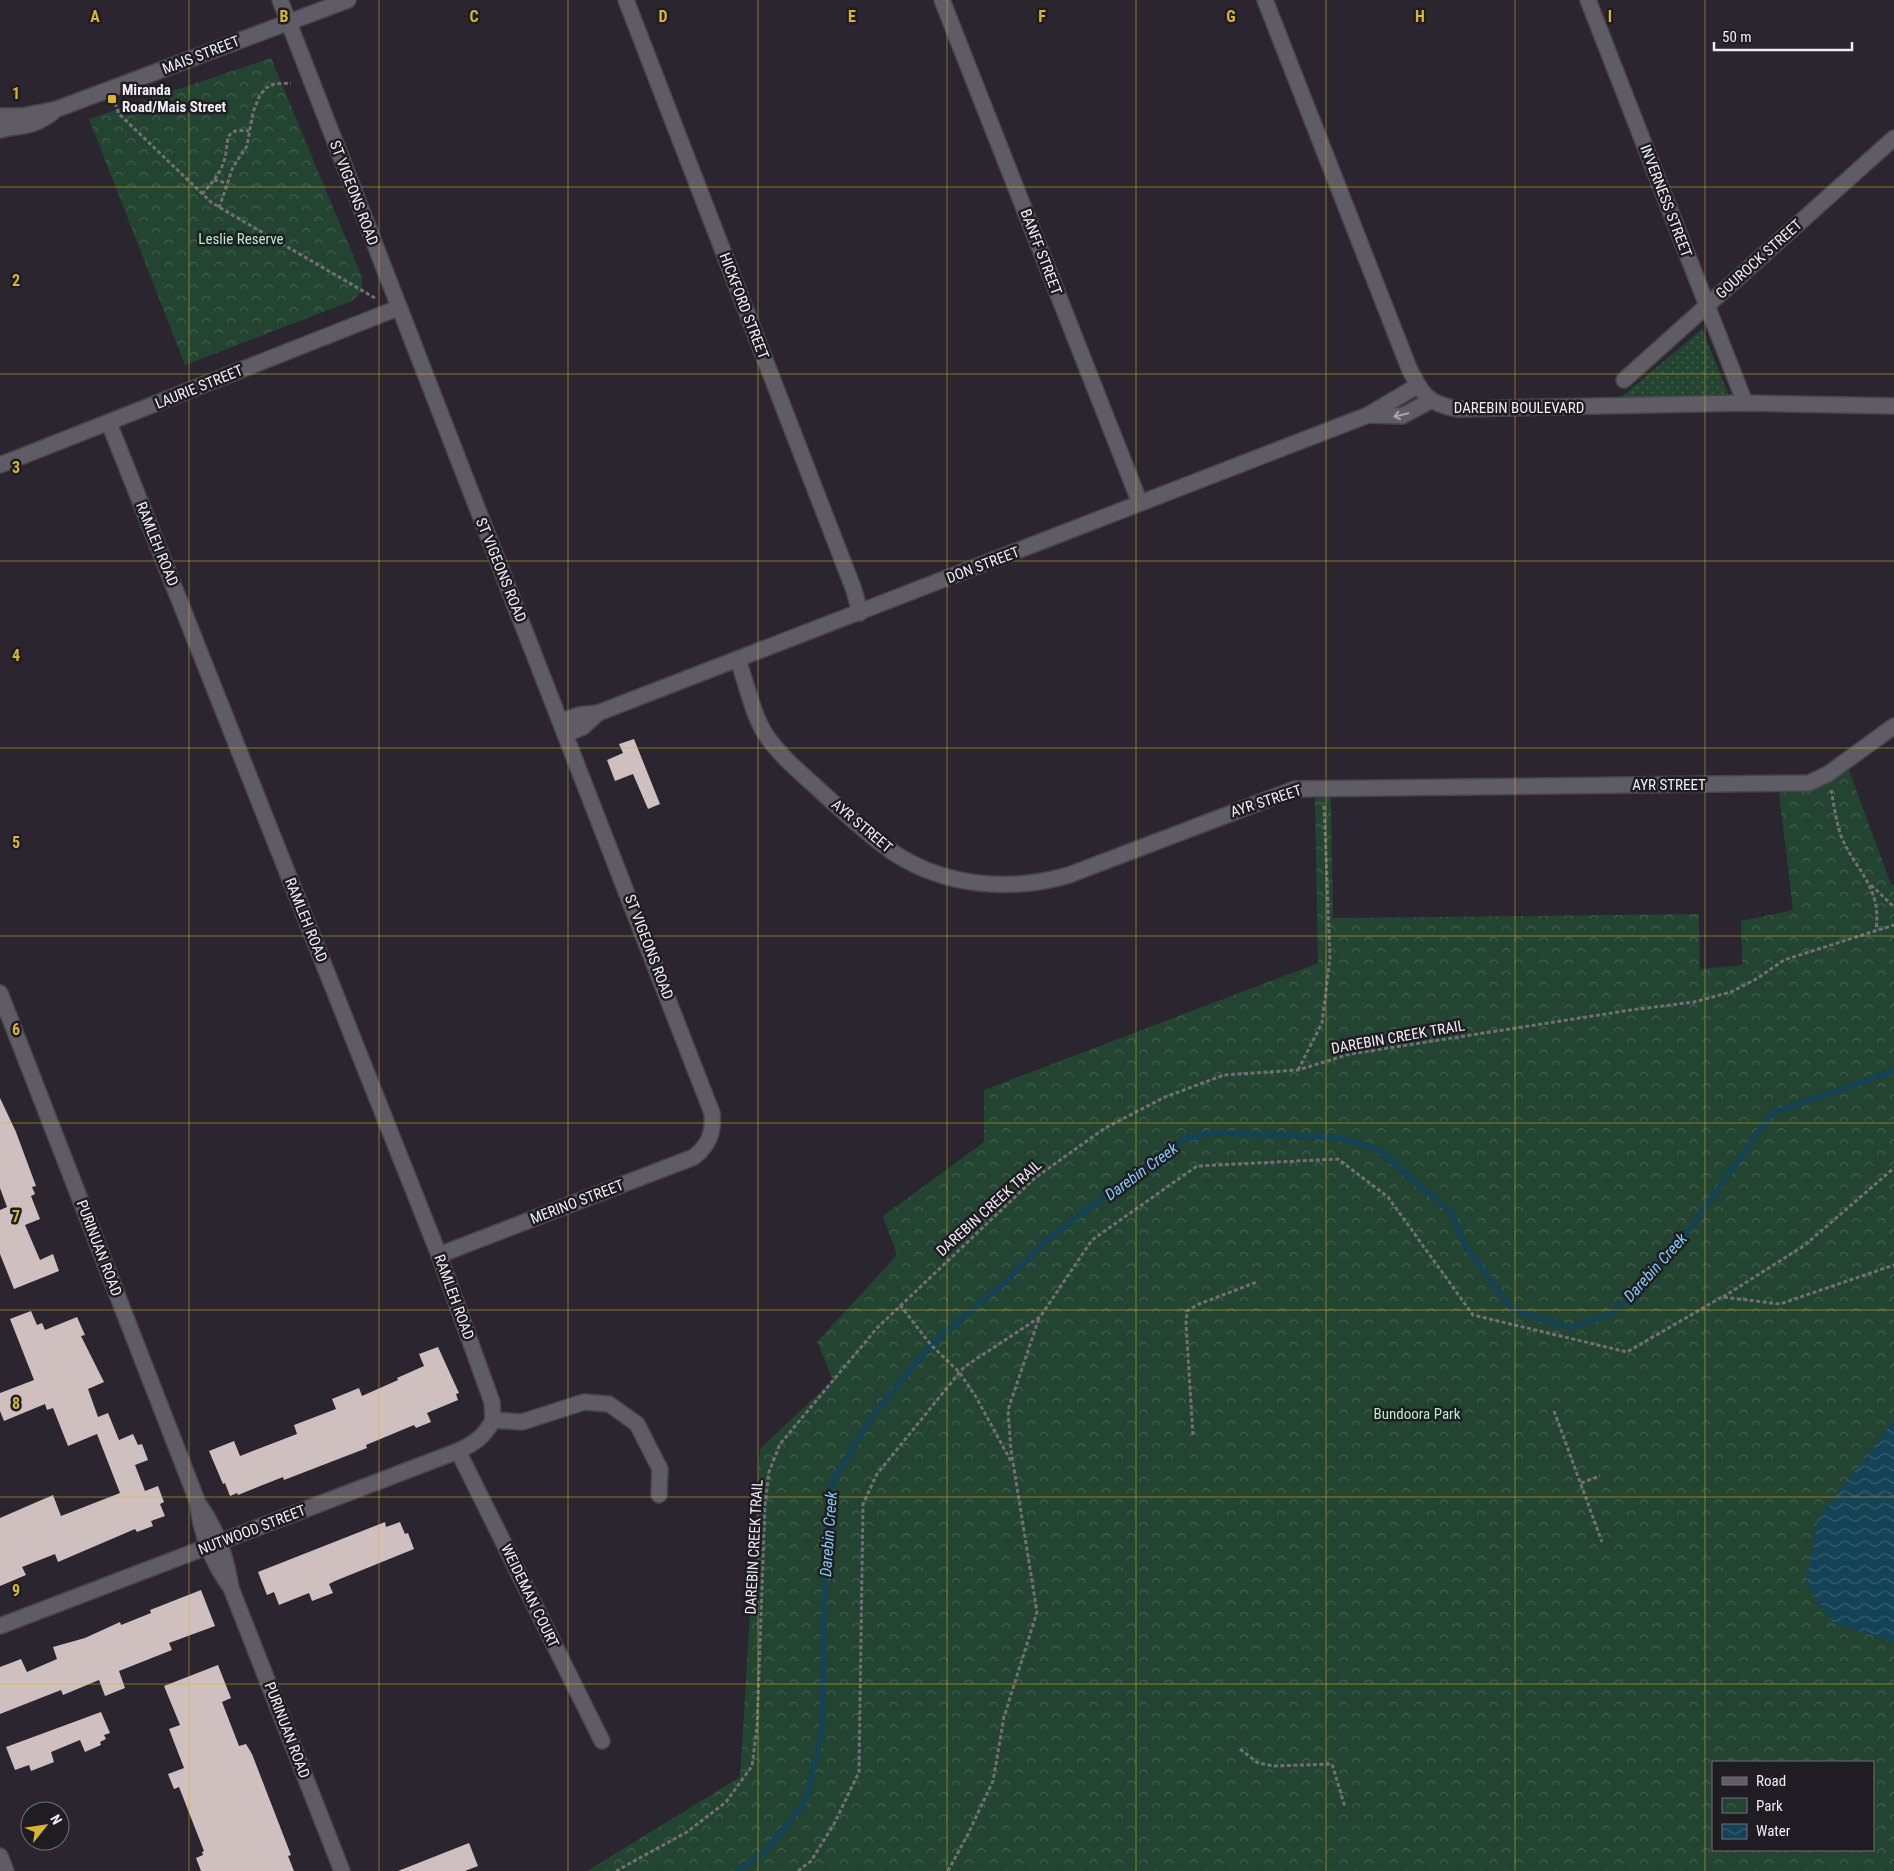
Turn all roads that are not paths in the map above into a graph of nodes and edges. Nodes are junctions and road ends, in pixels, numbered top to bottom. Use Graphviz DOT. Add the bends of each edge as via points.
graph roads {
  1 [pos="280,0"];
  2 [pos="348,0"];
  3 [pos="626,0"];
  4 [pos="942,0"];
  5 [pos="1266,0"];
  6 [pos="1588,0"];
  7 [pos="288,22"];
  8 [pos="0,126"];
  9 [pos="1894,138"];
  10 [pos="1707,307"];
  11 [pos="398,308"];
  12 [pos="1624,380"];
  13 [pos="1418,386"];
  14 [pos="1430,401"];
  15 [pos="1745,402"];
  16 [pos="1894,406"];
  17 [pos="1368,415"];
  18 [pos="109,423"];
  19 [pos="0,465"];
  20 [pos="1140,503"];
  21 [pos="860,613"];
  22 [pos="738,660"];
  23 [pos="1894,726"];
  24 [pos="564,728"];
  25 [pos="0,993"];
  26 [pos="709,1141"];
  27 [pos="439,1255"];
  28 [pos="493,1420"];
  29 [pos="458,1451"];
  30 [pos="659,1495"];
  31 [pos="214,1544"];
  32 [pos="0,1626"];
  33 [pos="602,1741"];
  34 [pos="0,1856"];
  35 [pos="6,1871"];
  36 [pos="342,1871"];
  1 -- 7 [label="street, ST VIGEONS ROAD"];
  2 -- 7 [label="street, MAIS STREET"];
  3 -- 21 [label="street, HICKFORD STREET" via="854,590"];
  4 -- 20 [label="street, BANFF STREET"];
  5 -- 13 [label="street"];
  6 -- 10 [label="street, INVERNESS STREET"];
  7 -- 8 [label="street, MAIS STREET" via="57,109 22,116"];
  7 -- 11 [label="street, ST VIGEONS ROAD"];
  9 -- 10 [label="street, GOUROCK STREET"];
  10 -- 12 [label="street, GOUROCK STREET"];
  10 -- 15 [label="street, INVERNESS STREET"];
  11 -- 18 [label="street, LAURIE STREET"];
  11 -- 24 [label="street, ST VIGEONS ROAD"];
  13 -- 14 [label="street"];
  13 -- 17 [label="street, DON STREET"];
  14 -- 15 [label="street, DAREBIN BOULEVARD" via="1458,410"];
  14 -- 17 [label="street, DON STREET, one-way" via="1402,416"];
  15 -- 16 [label="street, DAREBIN BOULEVARD"];
  17 -- 20 [label="street, DON STREET"];
  18 -- 19 [label="street, LAURIE STREET"];
  18 -- 27 [label="street, RAMLEH ROAD"];
  20 -- 21 [label="street, DON STREET"];
  21 -- 22 [label="street, DON STREET"];
  22 -- 23 [label="street, AYR STREET" via="765,734 789,762 894,853 957,879 1010,886 1042,883 1069,875 1295,789 1809,783 1828,774"];
  22 -- 24 [label="street, DON STREET" via="598,713 583,727"];
  24 -- 26 [label="street, ST VIGEONS ROAD" via="712,1113 714,1126"];
  25 -- 31 [label="street, PURINUAN ROAD" via="198,1503 201,1530"];
  26 -- 27 [label="street, MERINO STREET" via="694,1157"];
  27 -- 28 [label="street, RAMLEH ROAD" via="492,1402"];
  28 -- 29 [label="street, NUTWOOD STREET" via="486,1434"];
  28 -- 30 [label="street" via="522,1422 584,1402 609,1404 637,1424 660,1469"];
  29 -- 31 [label="street, NUTWOOD STREET"];
  29 -- 33 [label="street, WEIDEMAN COURT"];
  31 -- 32 [label="street, NUTWOOD STREET"];
  31 -- 36 [label="street, PURINUAN ROAD" via="214,1565 231,1588"];
  34 -- 35 [label="street"];
}
